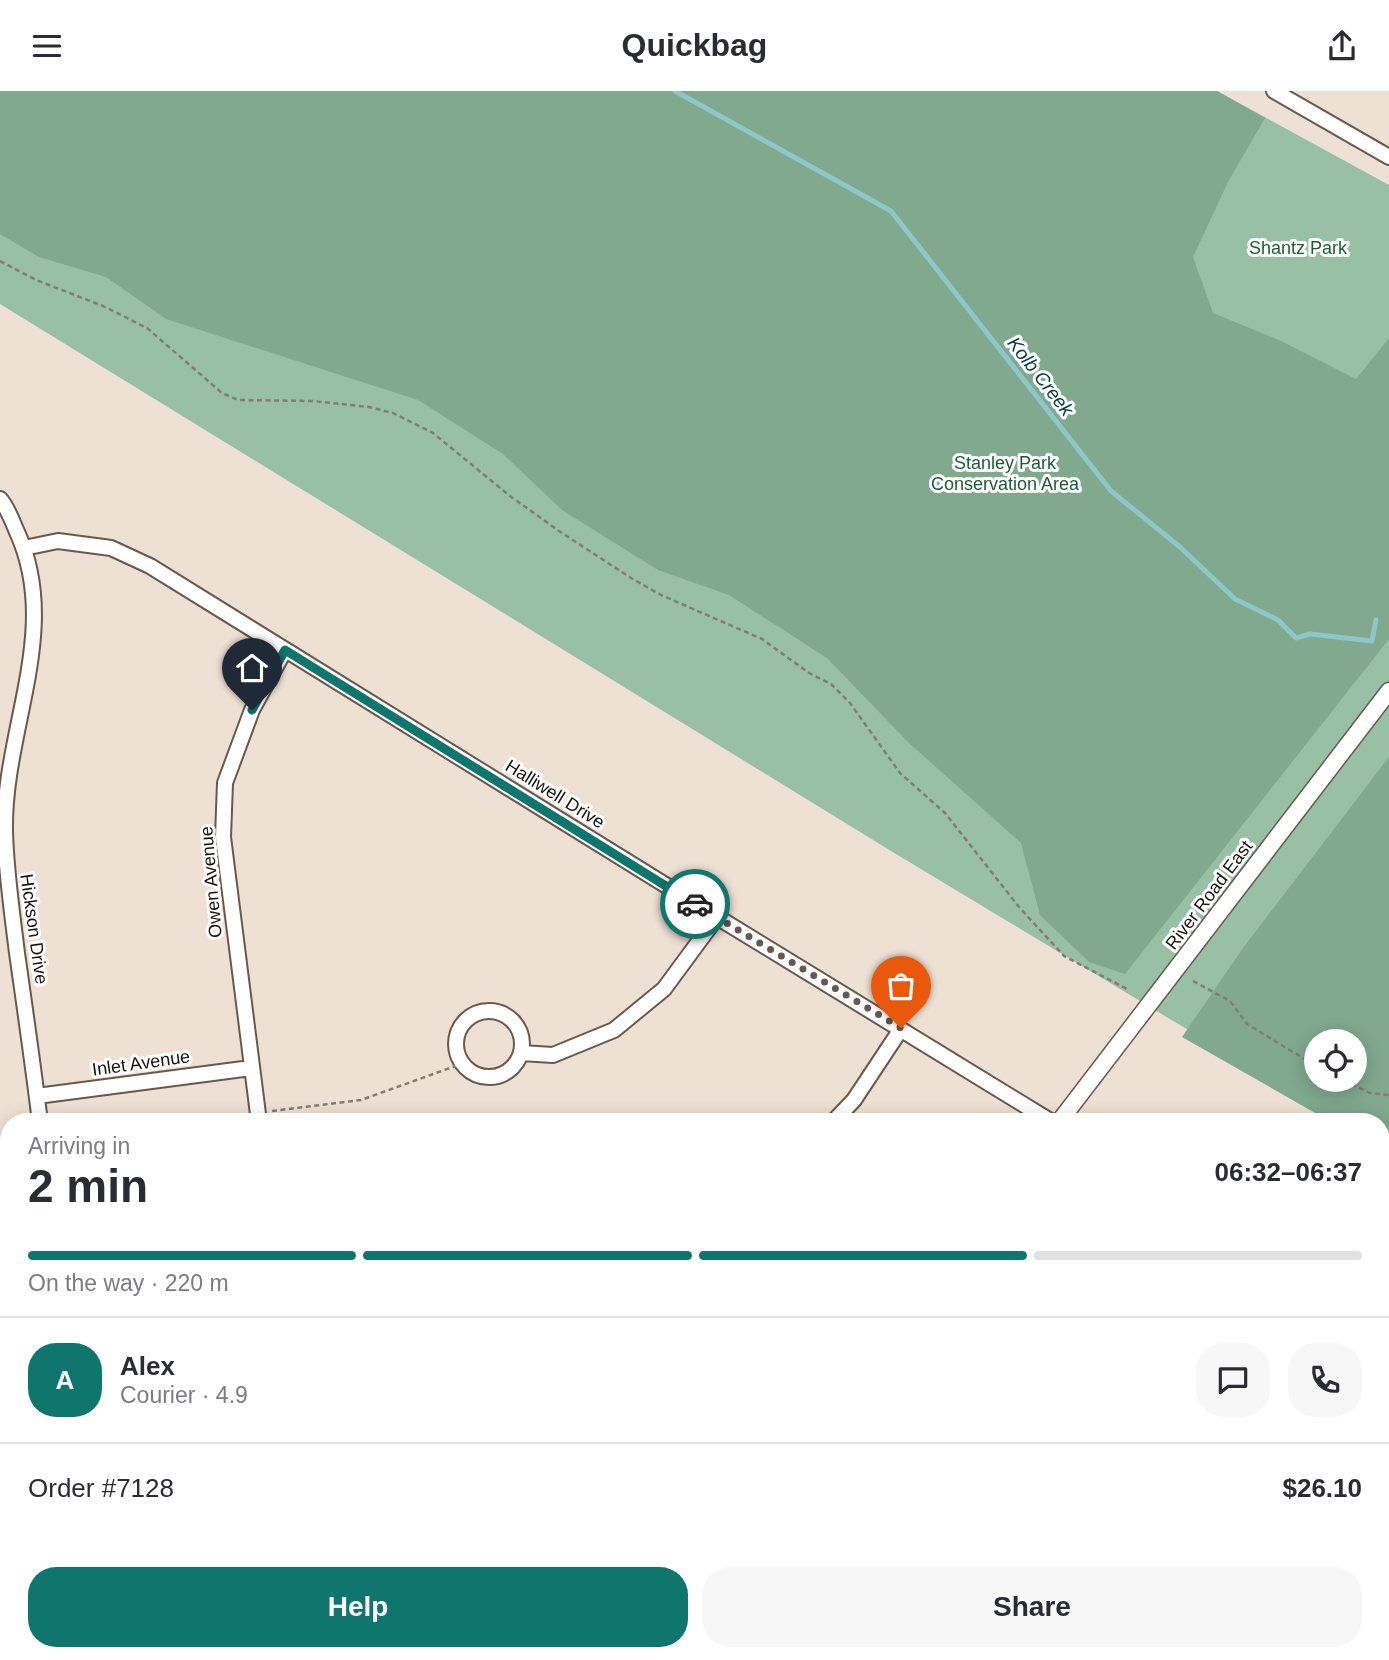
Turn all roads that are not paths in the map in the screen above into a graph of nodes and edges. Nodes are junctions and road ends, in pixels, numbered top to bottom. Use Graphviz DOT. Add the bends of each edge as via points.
graph roads {
  1 [pos="1274,91"];
  2 [pos="1389,157"];
  3 [pos="0,499"];
  4 [pos="24,548"];
  5 [pos="285,650"];
  6 [pos="1389,691"];
  7 [pos="717,917"];
  8 [pos="901,1028"];
  9 [pos="522,1053"];
  10 [pos="251,1068"];
  11 [pos="37,1096"];
  12 [pos="39,1113"];
  13 [pos="257,1113"];
  14 [pos="842,1113"];
  15 [pos="1038,1113"];
  16 [pos="1066,1113"];
  1 -- 2 [label="street"];
  3 -- 4 [label="street, Hickson Drive"];
  4 -- 5 [label="street, Halliwell Drive" via="58,541 111,548 150,566"];
  4 -- 11 [label="street, Hickson Drive" via="34,590 34,644 11,756 6,871"];
  5 -- 7 [label="street, Halliwell Drive"];
  5 -- 10 [label="street, Owen Avenue" via="252,710 225,783 223,837"];
  6 -- 16 [label="street, River Road East"];
  7 -- 8 [label="street, Halliwell Drive"];
  7 -- 9 [label="street" via="664,989 614,1030 553,1055"];
  8 -- 14 [label="street"];
  8 -- 15 [label="street, Halliwell Drive"];
  9 -- 9 [label="street" via="514,1023 489,1011 466,1020 456,1040 461,1064 483,1077 509,1071"];
  10 -- 11 [label="street, Inlet Avenue"];
  10 -- 13 [label="street, Owen Avenue"];
  11 -- 12 [label="street, Hickson Drive"];
}
